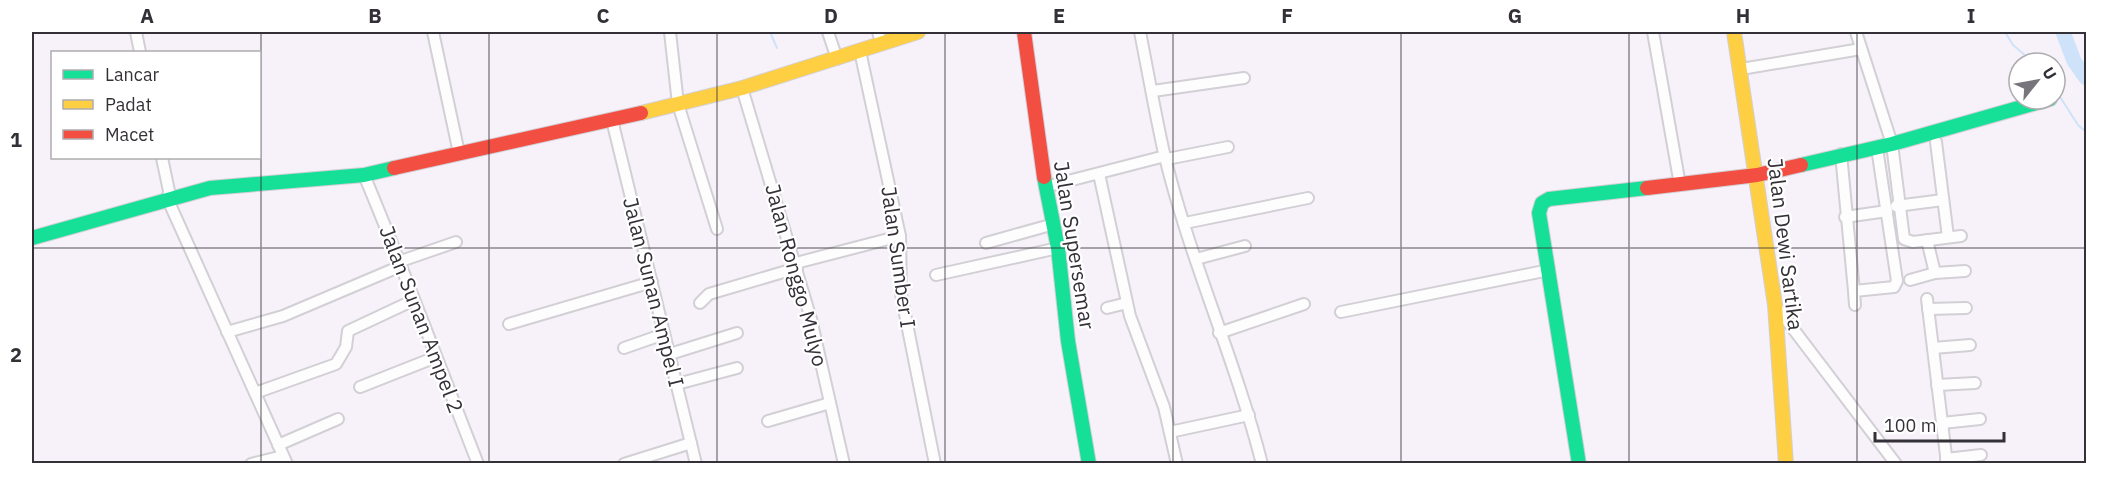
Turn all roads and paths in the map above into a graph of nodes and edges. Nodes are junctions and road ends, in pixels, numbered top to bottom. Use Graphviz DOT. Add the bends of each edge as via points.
graph roads {
  1 [pos="136,32"];
  2 [pos="434,32"];
  3 [pos="670,32"];
  4 [pos="828,32"];
  5 [pos="918,32"];
  6 [pos="1024,32"];
  7 [pos="1140,32"];
  8 [pos="1653,32"];
  9 [pos="1734,32"];
  10 [pos="1856,32"];
  11 [pos="879,37"];
  12 [pos="1861,49"];
  13 [pos="140,51"];
  14 [pos="860,51"];
  15 [pos="837,59"];
  16 [pos="1741,69"];
  17 [pos="1244,78"];
  18 [pos="742,88"];
  19 [pos="1153,91"];
  20 [pos="678,104"];
  21 [pos="2008,111"];
  22 [pos="612,120"];
  23 [pos="1936,142"];
  24 [pos="1892,144"];
  25 [pos="1228,147"];
  26 [pos="1877,148"];
  27 [pos="459,153"];
  28 [pos="1841,154"];
  29 [pos="1166,158"];
  30 [pos="162,159"];
  31 [pos="1099,174"];
  32 [pos="364,175"];
  33 [pos="1757,175"];
  34 [pos="1680,185"];
  35 [pos="1045,187"];
  36 [pos="1308,198"];
  37 [pos="168,200"];
  38 [pos="1943,200"];
  39 [pos="1901,205"];
  40 [pos="1886,209"];
  41 [pos="1845,217"];
  42 [pos="1185,223"];
  43 [pos="1054,224"];
  44 [pos="717,229"];
  45 [pos="900,236"];
  46 [pos="1961,236"];
  47 [pos="1948,237"];
  48 [pos="32,238"];
  49 [pos="1927,240"];
  50 [pos="456,242"];
  51 [pos="986,243"];
  52 [pos="1245,246"];
  53 [pos="1058,248"];
  54 [pos="1196,259"];
  55 [pos="401,264"];
  56 [pos="796,265"];
  57 [pos="1549,270"];
  58 [pos="1965,271"];
  59 [pos="1935,273"];
  60 [pos="936,275"];
  61 [pos="1910,280"];
  62 [pos="652,282"];
  63 [pos="1854,291"];
  64 [pos="414,300"];
  65 [pos="700,303"];
  66 [pos="1127,303"];
  67 [pos="1304,304"];
  68 [pos="1855,305"];
  69 [pos="1775,306"];
  70 [pos="1107,308"];
  71 [pos="1966,308"];
  72 [pos="1341,312"];
  73 [pos="509,324"];
  74 [pos="227,332"];
  75 [pos="737,333"];
  76 [pos="1219,333"];
  77 [pos="664,334"];
  78 [pos="1970,345"];
  79 [pos="624,348"];
  80 [pos="1933,348"];
  81 [pos="670,354"];
  82 [pos="436,357"];
  83 [pos="737,368"];
  84 [pos="1975,383"];
  85 [pos="677,384"];
  86 [pos="1937,385"];
  87 [pos="360,387"];
  88 [pos="255,393"];
  89 [pos="830,403"];
  90 [pos="1249,415"];
  91 [pos="338,419"];
  92 [pos="1980,419"];
  93 [pos="768,421"];
  94 [pos="1942,423"];
  95 [pos="1170,432"];
  96 [pos="691,443"];
  97 [pos="278,445"];
  98 [pos="1981,455"];
  99 [pos="285,460"];
  100 [pos="1947,461"];
  101 [pos="251,464"];
  102 [pos="478,464"];
  103 [pos="624,464"];
  104 [pos="696,464"];
  105 [pos="844,464"];
  106 [pos="935,464"];
  107 [pos="1089,464"];
  108 [pos="1178,464"];
  109 [pos="1262,464"];
  110 [pos="1579,464"];
  111 [pos="1786,464"];
  112 [pos="1896,464"];
  1 -- 13 [label="street"];
  2 -- 27 [label="street"];
  3 -- 20 [label="street"];
  4 -- 15 [label="street"];
  5 -- 11 [label="street"];
  6 -- 35 [label="street, Jalan Supersemar"];
  7 -- 19 [label="street"];
  8 -- 34 [label="street"];
  9 -- 16 [label="street, Jalan Dewi Sartika"];
  10 -- 12 [label="street"];
  11 -- 14 [label="street"];
  12 -- 16 [label="street"];
  12 -- 24 [label="street"];
  14 -- 15 [label="street"];
  14 -- 45 [label="street, Jalan Sumber I"];
  15 -- 18 [label="street"];
  16 -- 33 [label="street, Jalan Dewi Sartika"];
  17 -- 19 [label="street"];
  18 -- 20 [label="street"];
  18 -- 56 [label="street, Jalan Ronggo Mulyo"];
  19 -- 29 [label="street"];
  20 -- 22 [label="street"];
  20 -- 44 [label="street"];
  21 -- 24 [label="street"];
  22 -- 27 [label="street"];
  22 -- 62 [label="street, Jalan Sunan Ampel I"];
  23 -- 38 [label="street"];
  24 -- 26 [label="street"];
  24 -- 39 [label="street"];
  25 -- 29 [label="street"];
  26 -- 28 [label="street"];
  26 -- 40 [label="street"];
  27 -- 32 [label="street"];
  28 -- 33 [label="street"];
  28 -- 41 [label="street"];
  29 -- 31 [label="street"];
  29 -- 42 [label="street"];
  30 -- 37 [label="street"];
  31 -- 35 [label="street"];
  31 -- 66 [label="street"];
  32 -- 37 [label="street" via="210,188"];
  32 -- 55 [label="street, Jalan Sunan Ampel 2"];
  33 -- 34 [label="street"];
  33 -- 69 [label="street, Jalan Dewi Sartika"];
  34 -- 57 [label="street" via="1545,201 1539,213"];
  35 -- 43 [label="street, Jalan Supersemar"];
  36 -- 42 [label="street"];
  37 -- 48 [label="street"];
  37 -- 74 [label="street"];
  38 -- 39 [label="street"];
  38 -- 47 [label="street"];
  39 -- 40 [label="street"];
  39 -- 49 [label="street" via="1904,239"];
  40 -- 41 [label="street"];
  40 -- 63 [label="street" via="1897,285"];
  41 -- 63 [label="street"];
  42 -- 54 [label="street"];
  43 -- 51 [label="street"];
  43 -- 53 [label="street, Jalan Supersemar"];
  45 -- 56 [label="street"];
  45 -- 106 [label="street, Jalan Sumber I" via="902,294"];
  46 -- 47 [label="street"];
  47 -- 49 [label="street"];
  49 -- 59 [label="street"];
  50 -- 55 [label="street"];
  52 -- 54 [label="street"];
  53 -- 60 [label="street"];
  53 -- 107 [label="street, Jalan Supersemar" via="1068,340"];
  54 -- 76 [label="street"];
  55 -- 64 [label="street, Jalan Sunan Ampel 2"];
  55 -- 74 [label="street" via="283,315"];
  56 -- 65 [label="street" via="709,294"];
  56 -- 89 [label="street, Jalan Ronggo Mulyo"];
  57 -- 72 [label="street"];
  57 -- 110 [label="street"];
  58 -- 59 [label="street"];
  59 -- 61 [label="street"];
  62 -- 73 [label="street"];
  62 -- 77 [label="street, Jalan Sunan Ampel I"];
  63 -- 68 [label="street"];
  64 -- 82 [label="street, Jalan Sunan Ampel 2"];
  64 -- 88 [label="street" via="348,331 346,347 336,364"];
  66 -- 70 [label="street"];
  66 -- 95 [label="street"];
  67 -- 76 [label="street"];
  69 -- 111 [label="street, Jalan Dewi Sartika"];
  69 -- 112 [label="street"];
  71 -- 80 [label="street" via="1927,304"];
  74 -- 88 [label="street"];
  75 -- 81 [label="street"];
  76 -- 90 [label="street"];
  77 -- 79 [label="street"];
  77 -- 81 [label="street, Jalan Sunan Ampel I"];
  78 -- 80 [label="street"];
  80 -- 86 [label="street"];
  81 -- 85 [label="street, Jalan Sunan Ampel I"];
  82 -- 87 [label="street"];
  82 -- 102 [label="street, Jalan Sunan Ampel 2"];
  83 -- 85 [label="street"];
  84 -- 86 [label="street"];
  85 -- 96 [label="street, Jalan Sunan Ampel I"];
  86 -- 94 [label="street"];
  88 -- 97 [label="street"];
  89 -- 93 [label="street"];
  89 -- 105 [label="street, Jalan Ronggo Mulyo"];
  90 -- 95 [label="street"];
  90 -- 109 [label="street"];
  91 -- 97 [label="street"];
  92 -- 94 [label="street"];
  94 -- 100 [label="street"];
  95 -- 108 [label="street"];
  96 -- 103 [label="street"];
  96 -- 104 [label="street, Jalan Sunan Ampel I"];
  97 -- 99 [label="street"];
  98 -- 100 [label="street"];
  99 -- 101 [label="street"];
}
